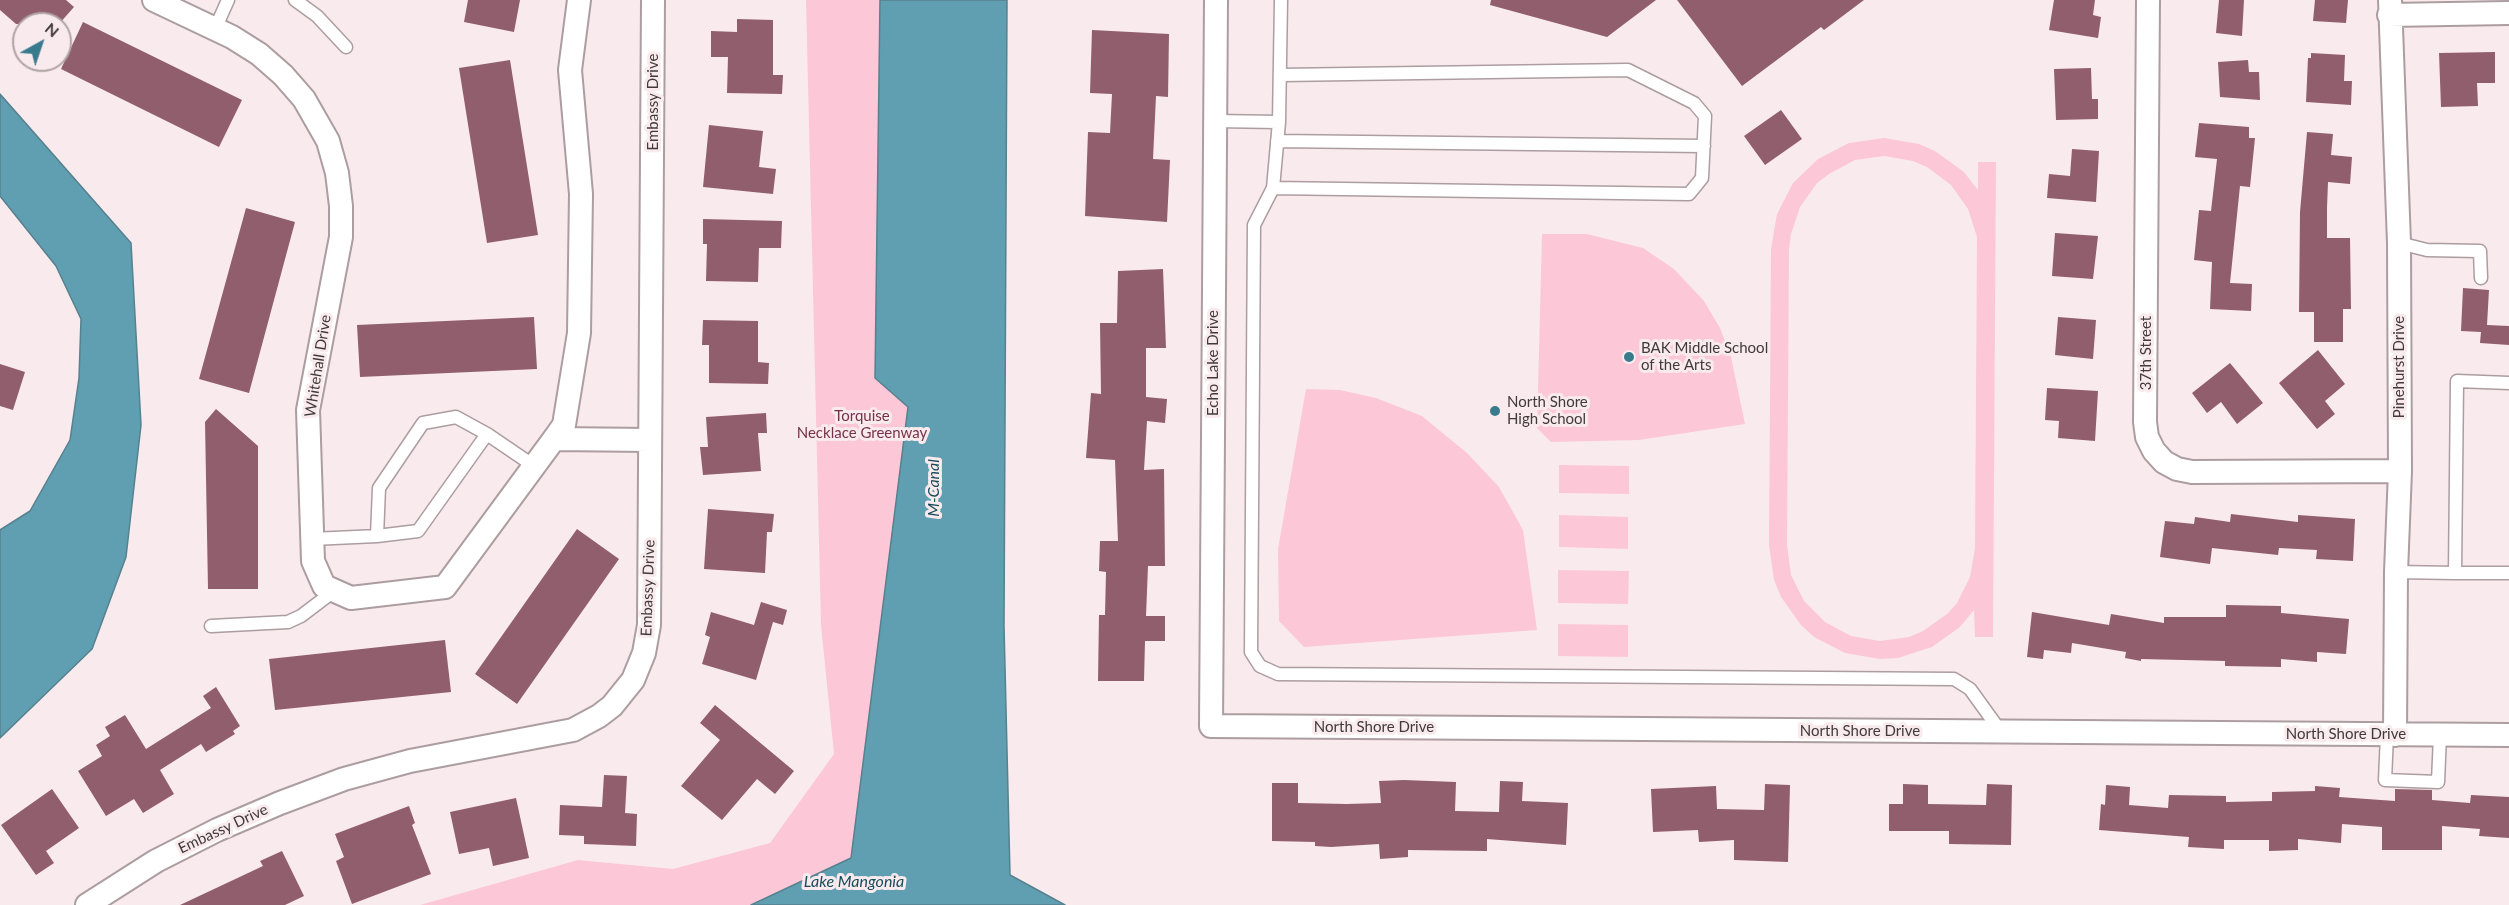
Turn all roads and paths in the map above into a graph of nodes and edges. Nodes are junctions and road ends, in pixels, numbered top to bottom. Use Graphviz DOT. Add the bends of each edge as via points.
graph roads {
  1 [pos="154,0"];
  2 [pos="228,0"];
  3 [pos="295,0"];
  4 [pos="579,0"];
  5 [pos="653,0"];
  6 [pos="1216,0"];
  7 [pos="1281,0"];
  8 [pos="2148,0"];
  9 [pos="2389,8"];
  10 [pos="2509,13"];
  11 [pos="215,29"];
  12 [pos="346,47"];
  13 [pos="1280,75"];
  14 [pos="1215,120"];
  15 [pos="1279,122"];
  16 [pos="1277,141"];
  17 [pos="1704,146"];
  18 [pos="1273,188"];
  19 [pos="2398,243"];
  20 [pos="2481,278"];
  21 [pos="2509,382"];
  22 [pos="488,434"];
  23 [pos="554,439"];
  24 [pos="650,440"];
  25 [pos="534,466"];
  26 [pos="2400,471"];
  27 [pos="377,536"];
  28 [pos="312,539"];
  29 [pos="2396,572"];
  30 [pos="2455,573"];
  31 [pos="2509,573"];
  32 [pos="334,591"];
  33 [pos="211,626"];
  34 [pos="1211,726"];
  35 [pos="2001,732"];
  36 [pos="2391,735"];
  37 [pos="2440,735"];
  38 [pos="2509,735"];
  39 [pos="87,905"];
  1 -- 11 [label="street, Whitehall Drive"];
  2 -- 11 [label="lane"];
  3 -- 12 [label="lane" via="317,16"];
  4 -- 23 [label="street" via="570,69 581,194 579,333 564,424"];
  5 -- 24 [label="street, Embassy Drive"];
  6 -- 14 [label="street, Echo Lake Drive"];
  7 -- 13 [label="lane"];
  8 -- 26 [label="street, 37th Street" via="2145,422 2154,451 2171,465 2192,472"];
  9 -- 10 [label="street"];
  9 -- 19 [label="street, Pinehurst Drive"];
  11 -- 28 [label="street, Whitehall Drive" via="259,54 304,99 328,141 337,173 341,237 308,410"];
  13 -- 15 [label="lane"];
  13 -- 17 [label="lane" via="1628,70 1694,103 1705,116"];
  14 -- 15 [label="lane"];
  14 -- 34 [label="street, Echo Lake Drive"];
  15 -- 16 [label="lane"];
  16 -- 17 [label="lane"];
  16 -- 18 [label="lane"];
  17 -- 18 [label="lane" via="1702,178 1689,194"];
  18 -- 35 [label="lane" via="1254,225 1251,652 1260,666 1278,674 1954,679 1970,689"];
  19 -- 20 [label="lane" via="2427,250 2480,251"];
  19 -- 26 [label="street, Pinehurst Drive"];
  21 -- 30 [label="lane" via="2457,381"];
  22 -- 25 [label="lane"];
  22 -- 27 [label="lane" via="418,531"];
  22 -- 27 [label="lane" via="456,417 423,423 379,488"];
  23 -- 24 [label="street"];
  23 -- 25 [label="street"];
  24 -- 39 [label="street, Embassy Drive" via="647,640 633,680 612,706 586,724 559,734 410,761 344,779 280,803 156,861"];
  25 -- 32 [label="street" via="445,587 351,598"];
  26 -- 29 [label="street, Pinehurst Drive"];
  27 -- 28 [label="lane"];
  28 -- 32 [label="street, Whitehall Drive" via="313,561 324,586"];
  29 -- 30 [label="lane"];
  29 -- 36 [label="street, Pinehurst Drive"];
  30 -- 31 [label="lane"];
  32 -- 33 [label="lane" via="288,622"];
  34 -- 35 [label="street, North Shore Drive"];
  35 -- 36 [label="street, North Shore Drive"];
  36 -- 37 [label="street, North Shore Drive"];
  36 -- 37 [label="lane" via="2385,780 2438,782"];
  37 -- 38 [label="street, North Shore Drive"];
}
